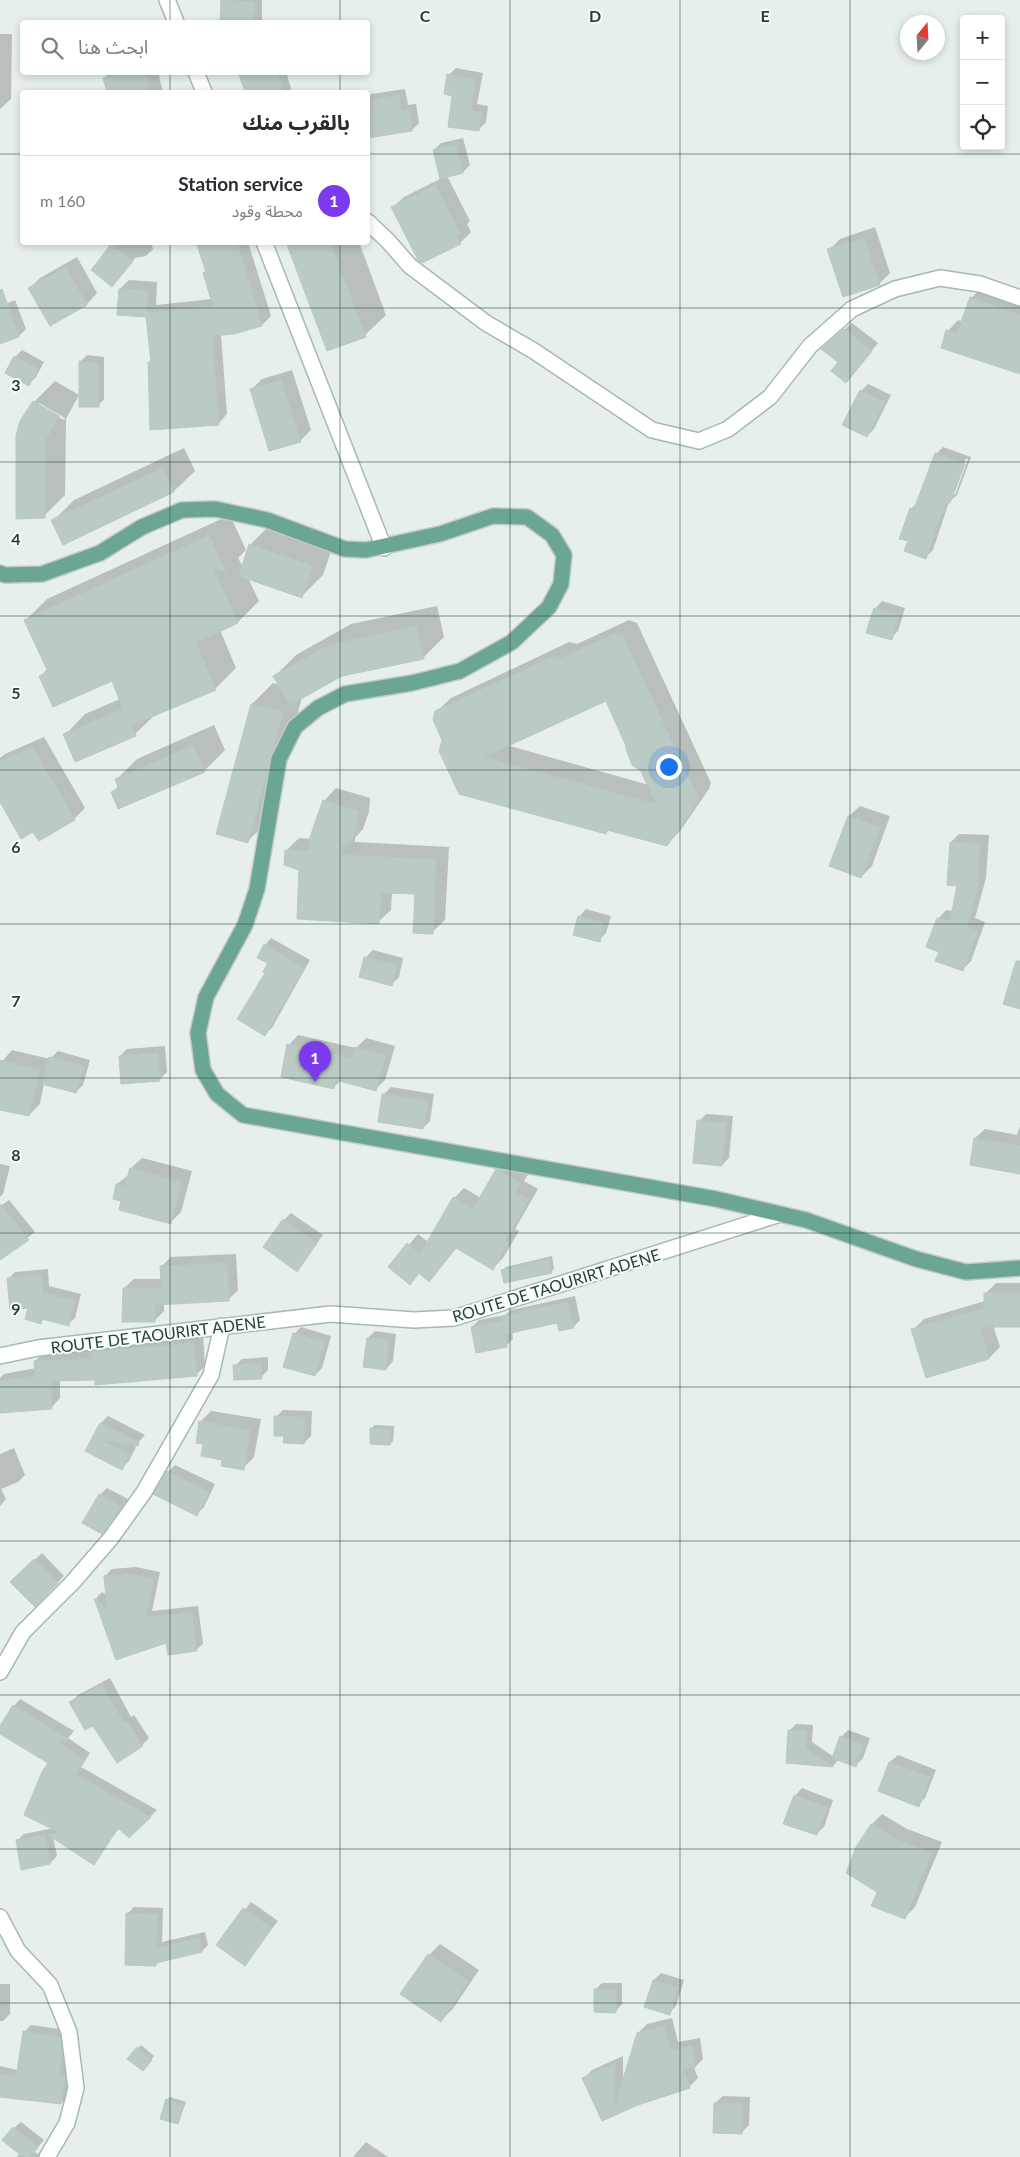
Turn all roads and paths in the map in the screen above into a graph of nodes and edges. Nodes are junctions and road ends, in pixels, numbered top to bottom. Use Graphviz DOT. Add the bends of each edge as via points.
graph roads {
  1 [pos="167,0"];
  2 [pos="175,20"];
  3 [pos="197,75"];
  4 [pos="203,90"];
  5 [pos="370,224"];
  6 [pos="265,245"];
  7 [pos="1020,298"];
  8 [pos="384,548"];
  9 [pos="0,573"];
  10 [pos="780,1214"];
  11 [pos="1020,1268"];
  12 [pos="222,1326"];
  13 [pos="0,1356"];
  14 [pos="0,1672"];
  15 [pos="0,1917"];
  16 [pos="48,2157"];
  1 -- 2 [label="street"];
  3 -- 4 [label="street"];
  5 -- 7 [label="street" via="410,266 486,323 652,430 699,441 728,429 770,397 810,346 852,308 886,293 940,278 980,284"];
  6 -- 8 [label="street"];
  8 -- 9 [label="main road" via="345,549 267,520 215,509 182,510 142,527 100,553 42,574"];
  8 -- 10 [label="main road" via="493,516 527,518 552,534 564,555 561,584 549,608 512,642 460,671 345,694 318,708 295,727 279,759 257,889 245,925 206,997 198,1033 203,1070 217,1094 243,1115 716,1199"];
  10 -- 11 [label="main road" via="966,1272"];
  10 -- 12 [label="street, ROUTE DE TAOURIRT ADENE" via="454,1318 414,1320 331,1314"];
  12 -- 13 [label="street, ROUTE DE TAOURIRT ADENE" via="38,1348"];
  12 -- 14 [label="street" via="210,1375 144,1492 111,1538 23,1632"];
  15 -- 16 [label="street" via="18,1951 50,1985 68,2032 76,2088 68,2123"];
}
